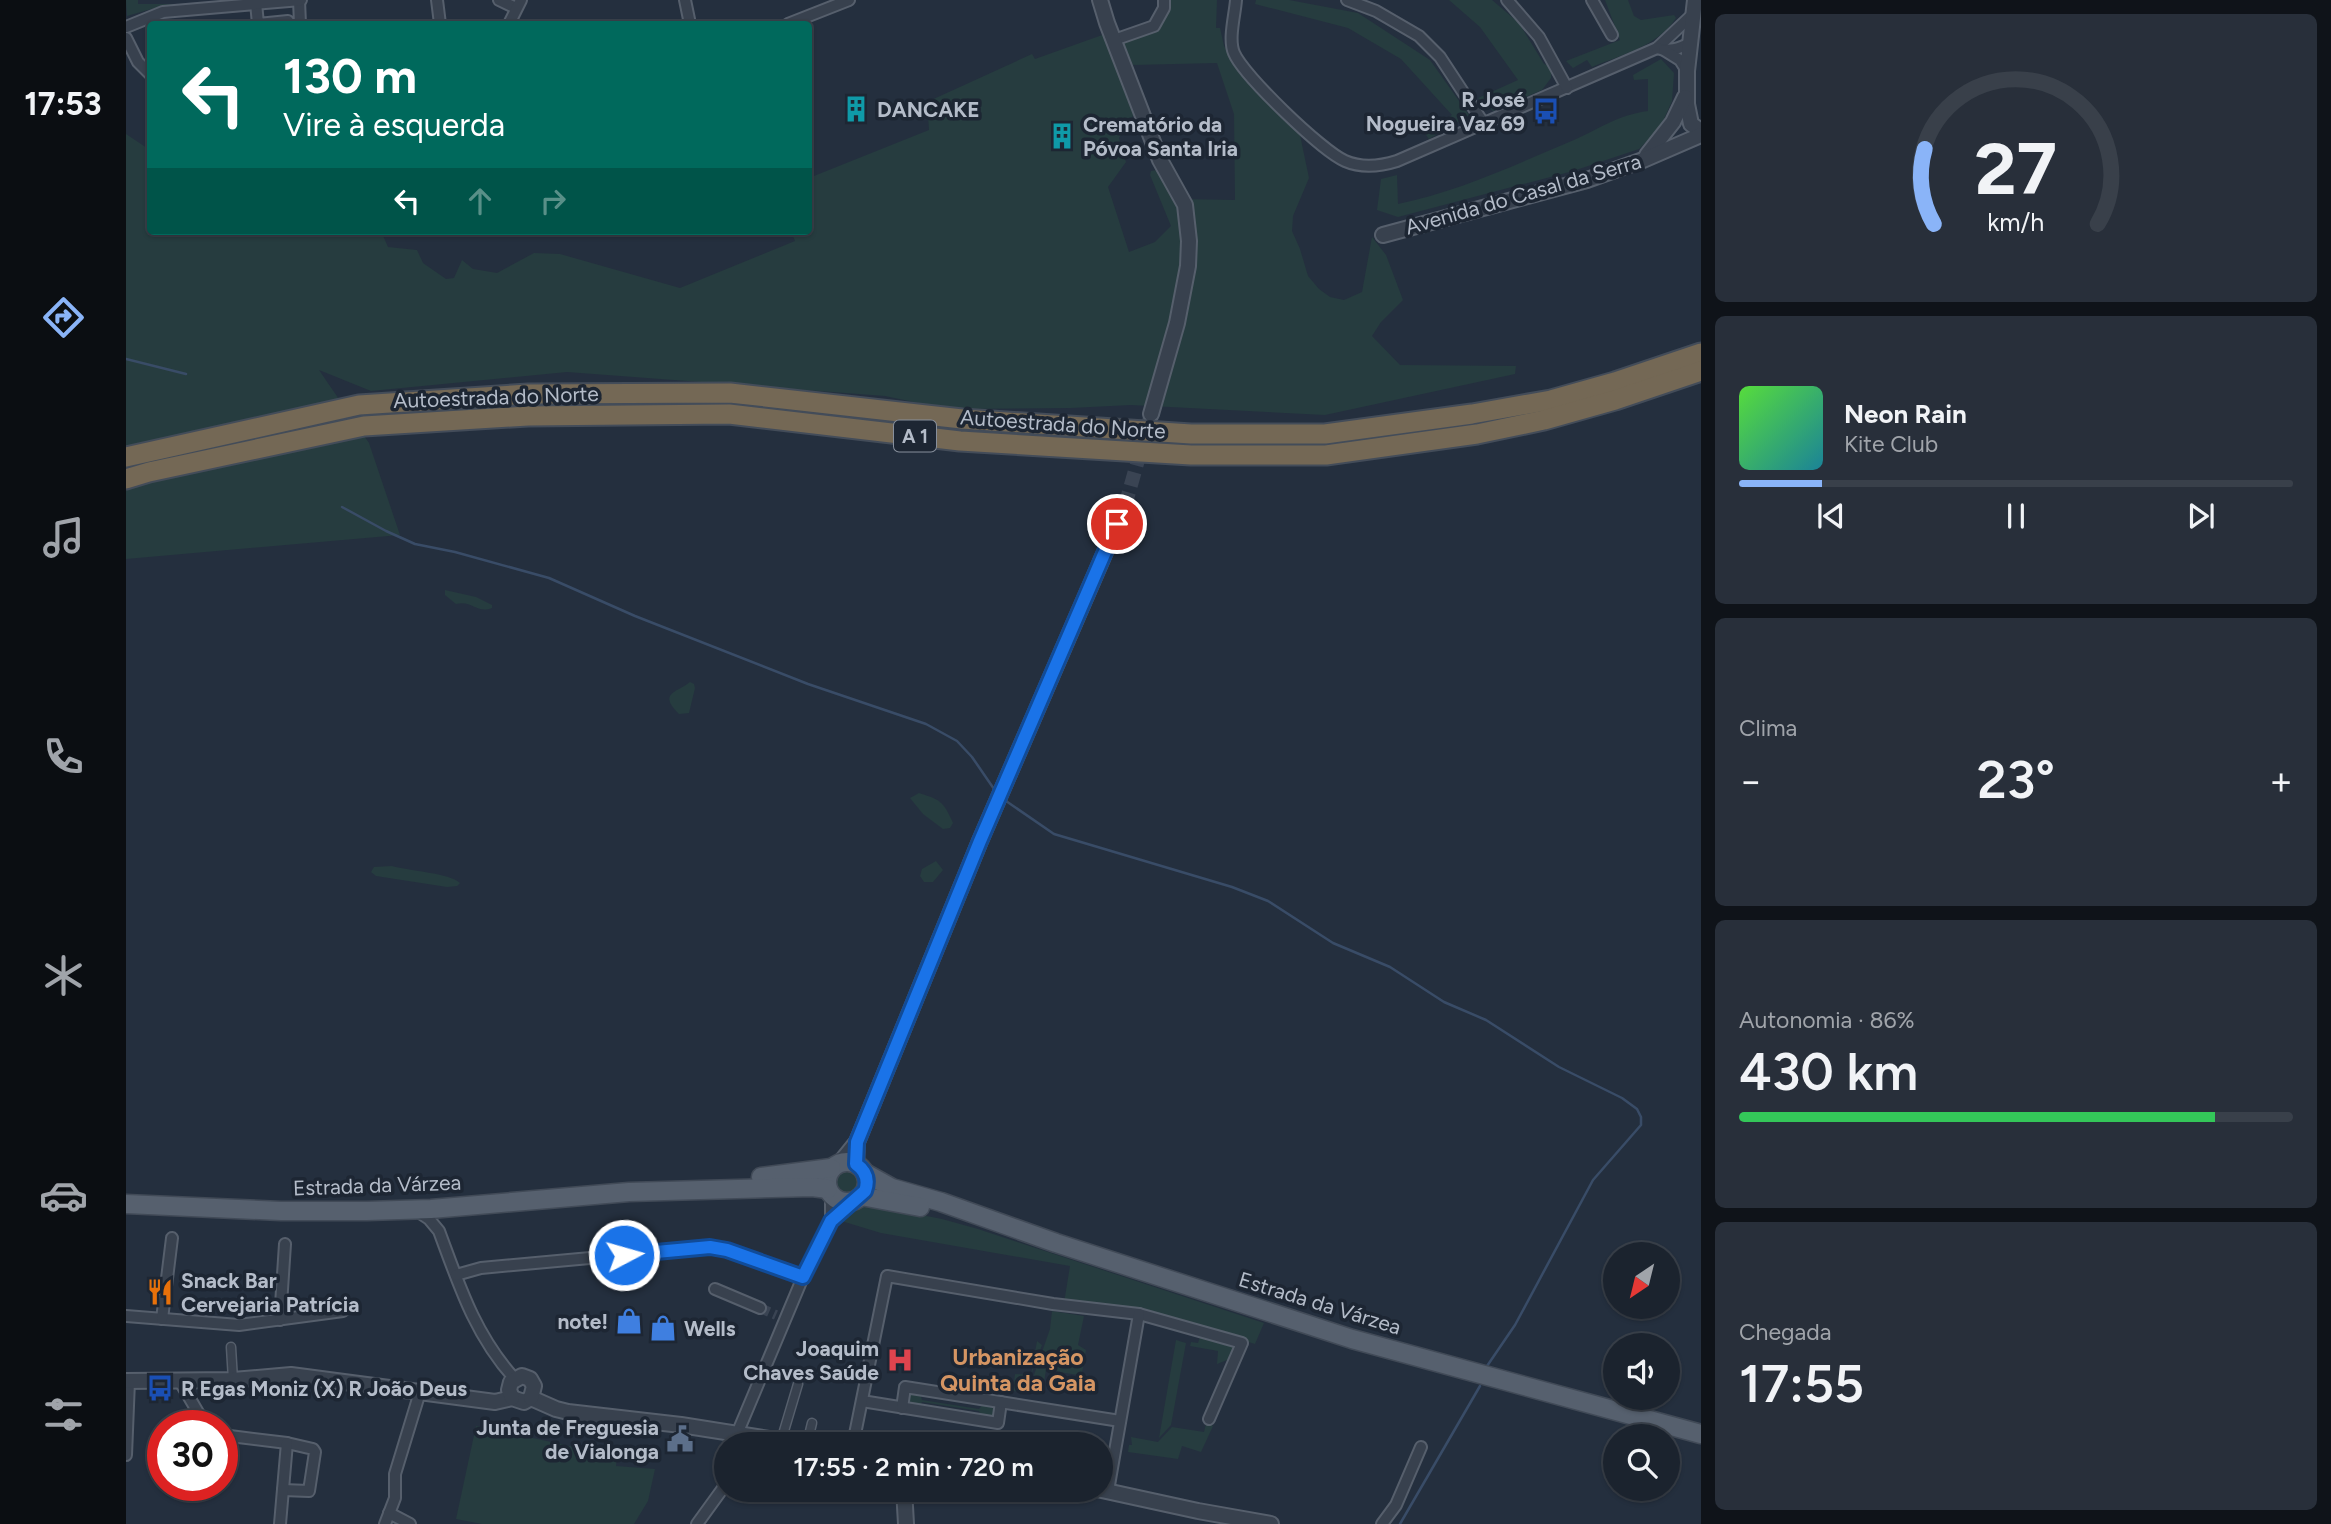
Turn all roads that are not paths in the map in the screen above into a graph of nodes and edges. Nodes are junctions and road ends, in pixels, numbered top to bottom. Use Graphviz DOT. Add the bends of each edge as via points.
graph roads {
  1 [pos="300,0"];
  2 [pos="438,0"];
  3 [pos="499,0"];
  4 [pos="685,0"];
  5 [pos="849,0"];
  6 [pos="1100,0"];
  7 [pos="1164,0"];
  8 [pos="1236,0"];
  9 [pos="1347,0"];
  10 [pos="1507,0"];
  11 [pos="1592,0"];
  12 [pos="257,2"];
  13 [pos="519,4"];
  14 [pos="183,5"];
  15 [pos="1694,8"];
  16 [pos="288,20"];
  17 [pos="258,21"];
  18 [pos="280,21"];
  19 [pos="300,21"];
  20 [pos="440,21"];
  21 [pos="510,21"];
  22 [pos="689,21"];
  23 [pos="796,21"];
  24 [pos="126,27"];
  25 [pos="1612,35"];
  26 [pos="126,38"];
  27 [pos="1114,40"];
  28 [pos="1690,43"];
  29 [pos="1662,47"];
  30 [pos="147,71"];
  31 [pos="1688,71"];
  32 [pos="1567,88"];
  33 [pos="1695,93"];
  34 [pos="1701,106"];
  35 [pos="1484,124"];
  36 [pos="1701,133"];
  37 [pos="1643,160"];
  38 [pos="1382,235"];
  39 [pos="1701,353"];
  40 [pos="1701,371"];
  41 [pos="1151,414"];
  42 [pos="126,457"];
  43 [pos="126,479"];
  44 [pos="1125,506"];
  45 [pos="848,1167"];
  46 [pos="629,1192"];
  47 [pos="829,1192"];
  48 [pos="858,1199"];
  49 [pos="126,1204"];
  50 [pos="451,1207"];
  51 [pos="409,1210"];
  52 [pos="831,1221"];
  53 [pos="439,1231"];
  54 [pos="172,1238"];
  55 [pos="1056,1243"];
  56 [pos="285,1244"];
  57 [pos="456,1275"];
  58 [pos="803,1277"];
  59 [pos="715,1289"];
  60 [pos="760,1308"];
  61 [pos="343,1311"];
  62 [pos="1139,1314"];
  63 [pos="126,1316"];
  64 [pos="162,1319"];
  65 [pos="280,1320"];
  66 [pos="231,1347"];
  67 [pos="514,1378"];
  68 [pos="179,1380"];
  69 [pos="233,1380"];
  70 [pos="127,1381"];
  71 [pos="799,1384"];
  72 [pos="420,1392"];
  73 [pos="512,1398"];
  74 [pos="531,1398"];
  75 [pos="1572,1400"];
  76 [pos="862,1401"];
  77 [pos="1001,1402"];
  78 [pos="902,1408"];
  79 [pos="197,1410"];
  80 [pos="1209,1419"];
  81 [pos="1120,1422"];
  82 [pos="812,1423"];
  83 [pos="722,1432"];
  84 [pos="738,1432"];
  85 [pos="784,1432"];
  86 [pos="810,1432"];
  87 [pos="856,1432"];
  88 [pos="1701,1434"];
  89 [pos="238,1437"];
  90 [pos="287,1443"];
  91 [pos="1701,1445"];
  92 [pos="1421,1447"];
  93 [pos="1113,1450"];
  94 [pos="126,1455"];
  95 [pos="283,1490"];
  96 [pos="1113,1492"];
  97 [pos="714,1501"];
  98 [pos="905,1502"];
  99 [pos="387,1519"];
  100 [pos="280,1524"];
  101 [pos="410,1524"];
  102 [pos="698,1524"];
  103 [pos="906,1524"];
  104 [pos="1271,1524"];
  105 [pos="1382,1524"];
  1 -- 12 [label="street"];
  1 -- 19 [label="street"];
  2 -- 20 [label="street"];
  3 -- 13 [label="street"];
  4 -- 22 [label="street"];
  5 -- 23 [label="street"];
  6 -- 27 [label="street"];
  7 -- 27 [label="street" via="1154,26"];
  8 -- 35 [label="street" via="1234,53 1247,72 1314,141 1347,162 1365,166 1394,162"];
  9 -- 35 [label="street" via="1419,36 1440,57"];
  10 -- 32 [label="street" via="1539,37"];
  11 -- 25 [label="street"];
  12 -- 14 [label="street"];
  12 -- 17 [label="street"];
  13 -- 21 [label="street"];
  14 -- 24 [label="street"];
  15 -- 28 [label="street"];
  15 -- 29 [label="street"];
  16 -- 18 [label="street"];
  26 -- 30 [label="street"];
  27 -- 41 [label="street" via="1160,159 1185,205 1189,241 1177,323"];
  28 -- 29 [label="street" via="1678,38"];
  28 -- 31 [label="street"];
  29 -- 31 [label="street"];
  29 -- 32 [label="street"];
  31 -- 33 [label="street"];
  32 -- 35 [label="street"];
  33 -- 34 [label="street"];
  33 -- 36 [label="street" via="1689,117"];
  33 -- 37 [label="street"];
  36 -- 37 [label="street, Avenida do Casal da Serra"];
  37 -- 38 [label="street, Avenida do Casal da Serra" via="1587,180"];
  39 -- 42 [label="highway, Autoestrada do Norte / A 1" via="1551,400 1325,433 1191,434 962,419 730,393 528,394 359,405"];
  40 -- 43 [label="highway, Autoestrada do Norte / A 1" via="1544,420 1326,455 1191,455 960,441 729,414 528,416 364,426"];
  44 -- 45 [label="street" via="980,841"];
  45 -- 46 [label="main road, Estrada da Várzea"];
  45 -- 47 [label="main road" via="827,1177"];
  45 -- 48 [label="main road" via="867,1185"];
  45 -- 55 [label="main road, Estrada da Várzea" via="892,1188"];
  46 -- 47 [label="main road, Estrada da Várzea" via="812,1187"];
  46 -- 50 [label="main road, Estrada da Várzea"];
  47 -- 48 [label="main road, Estrada da Várzea" via="842,1202"];
  47 -- 52 [label="street"];
  48 -- 52 [label="street"];
  48 -- 55 [label="main road, Estrada da Várzea" via="938,1211"];
  49 -- 51 [label="main road, Estrada da Várzea" via="281,1211"];
  50 -- 51 [label="main road, Estrada da Várzea"];
  50 -- 53 [label="street" via="440,1219"];
  51 -- 53 [label="street" via="425,1215"];
  52 -- 58 [label="street"];
  53 -- 57 [label="street"];
  54 -- 64 [label="street"];
  55 -- 75 [label="main road, Estrada da Várzea" via="1352,1339"];
  56 -- 65 [label="street"];
  57 -- 58 [label="street" via="481,1268 710,1247"];
  57 -- 67 [label="street" via="480,1333"];
  58 -- 84 [label="street" via="781,1318"];
  59 -- 60 [label="street"];
  61 -- 65 [label="street"];
  62 -- 76 [label="street" via="887,1276"];
  62 -- 80 [label="street" via="1242,1343"];
  62 -- 81 [label="street"];
  63 -- 64 [label="street"];
  64 -- 65 [label="street" via="239,1325"];
  66 -- 69 [label="street"];
  67 -- 73 [label="street" via="509,1386"];
  67 -- 74 [label="street" via="530,1379 534,1386"];
  68 -- 69 [label="street"];
  68 -- 70 [label="street"];
  68 -- 79 [label="street"];
  69 -- 72 [label="street" via="291,1375"];
  70 -- 94 [label="street"];
  71 -- 85 [label="street"];
  72 -- 73 [label="street" via="495,1402"];
  72 -- 99 [label="street" via="395,1474 395,1498"];
  73 -- 74 [label="street" via="520,1402"];
  74 -- 83 [label="street" via="568,1412"];
  75 -- 88 [label="main road, Estrada da Várzea"];
  75 -- 91 [label="main road, Estrada da Várzea"];
  76 -- 78 [label="street"];
  76 -- 87 [label="street"];
  77 -- 78 [label="street" via="998,1423"];
  77 -- 78 [label="street" via="905,1387"];
  77 -- 81 [label="street"];
  81 -- 93 [label="street"];
  82 -- 86 [label="street"];
  89 -- 90 [label="street"];
  90 -- 95 [label="street"];
  90 -- 95 [label="street" via="314,1452 309,1491"];
  92 -- 105 [label="street" via="1396,1505"];
  95 -- 100 [label="street"];
  96 -- 104 [label="street"];
  97 -- 102 [label="street"];
  98 -- 103 [label="street"];
  99 -- 101 [label="street"];
}
